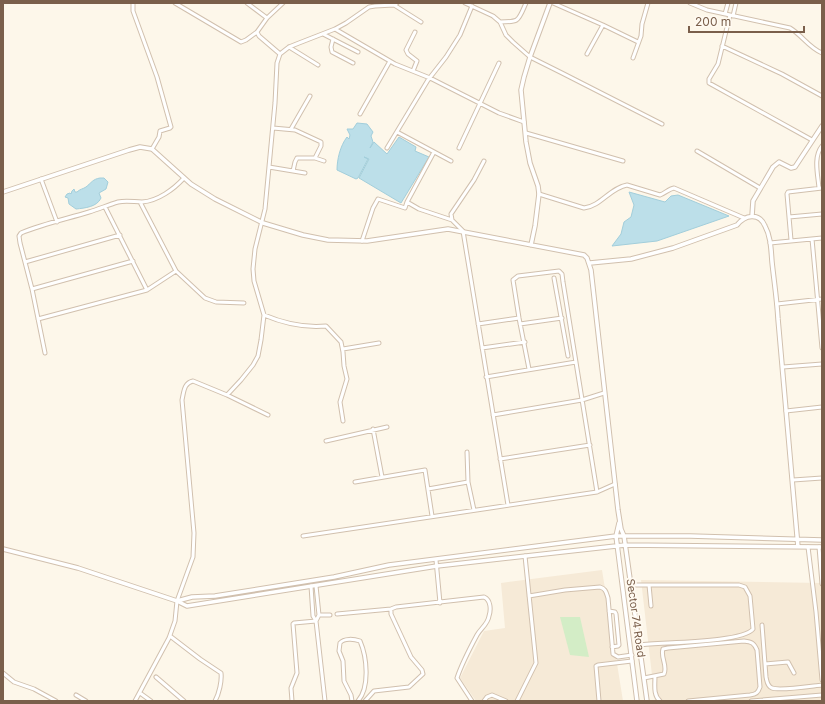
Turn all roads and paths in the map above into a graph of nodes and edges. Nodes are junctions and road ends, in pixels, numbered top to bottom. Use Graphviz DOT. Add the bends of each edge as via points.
graph roads {
  1 [pos="133,3"];
  2 [pos="175,3"];
  3 [pos="247,3"];
  4 [pos="283,3"];
  5 [pos="465,3"];
  6 [pos="526,3"];
  7 [pos="551,3"];
  8 [pos="648,3"];
  9 [pos="690,3"];
  10 [pos="728,3"];
  11 [pos="736,3"];
  12 [pos="396,4"];
  13 [pos="472,6"];
  14 [pos="725,14"];
  15 [pos="731,16"];
  16 [pos="267,18"];
  17 [pos="421,22"];
  18 [pos="500,22"];
  19 [pos="603,25"];
  20 [pos="335,29"];
  21 [pos="257,32"];
  22 [pos="416,32"];
  23 [pos="323,34"];
  24 [pos="334,39"];
  25 [pos="638,42"];
  26 [pos="722,46"];
  27 [pos="289,47"];
  28 [pos="358,52"];
  29 [pos="822,53"];
  30 [pos="280,54"];
  31 [pos="587,54"];
  32 [pos="530,58"];
  33 [pos="633,58"];
  34 [pos="390,61"];
  35 [pos="353,63"];
  36 [pos="499,63"];
  37 [pos="318,65"];
  38 [pos="413,71"];
  39 [pos="430,78"];
  40 [pos="310,96"];
  41 [pos="822,96"];
  42 [pos="479,104"];
  43 [pos="360,114"];
  44 [pos="524,122"];
  45 [pos="662,124"];
  46 [pos="822,126"];
  47 [pos="273,128"];
  48 [pos="291,129"];
  49 [pos="397,132"];
  50 [pos="526,133"];
  51 [pos="812,140"];
  52 [pos="822,146"];
  53 [pos="387,148"];
  54 [pos="459,148"];
  55 [pos="152,149"];
  56 [pos="697,151"];
  57 [pos="434,152"];
  58 [pos="315,158"];
  59 [pos="324,161"];
  60 [pos="451,161"];
  61 [pos="484,161"];
  62 [pos="623,161"];
  63 [pos="269,167"];
  64 [pos="293,171"];
  65 [pos="305,173"];
  66 [pos="184,178"];
  67 [pos="41,179"];
  68 [pos="760,188"];
  69 [pos="820,188"];
  70 [pos="3,192"];
  71 [pos="539,194"];
  72 [pos="140,202"];
  73 [pos="407,202"];
  74 [pos="105,207"];
  75 [pos="822,214"];
  76 [pos="752,216"];
  77 [pos="789,217"];
  78 [pos="744,218"];
  79 [pos="452,220"];
  80 [pos="57,222"];
  81 [pos="263,223"];
  82 [pos="463,231"];
  83 [pos="120,235"];
  84 [pos="822,238"];
  85 [pos="812,239"];
  86 [pos="791,240"];
  87 [pos="362,241"];
  88 [pos="770,243"];
  89 [pos="531,245"];
  90 [pos="133,261"];
  91 [pos="25,262"];
  92 [pos="590,263"];
  93 [pos="176,271"];
  94 [pos="554,278"];
  95 [pos="32,289"];
  96 [pos="147,290"];
  97 [pos="822,299"];
  98 [pos="818,300"];
  99 [pos="244,303"];
  100 [pos="777,304"];
  101 [pos="264,315"];
  102 [pos="569,316"];
  103 [pos="519,318"];
  104 [pos="562,318"];
  105 [pos="821,319"];
  106 [pos="38,320"];
  107 [pos="478,324"];
  108 [pos="520,324"];
  109 [pos="524,342"];
  110 [pos="379,343"];
  111 [pos="482,348"];
  112 [pos="822,348"];
  113 [pos="343,349"];
  114 [pos="45,353"];
  115 [pos="568,356"];
  116 [pos="576,362"];
  117 [pos="822,364"];
  118 [pos="783,367"];
  119 [pos="530,369"];
  120 [pos="486,377"];
  121 [pos="604,393"];
  122 [pos="227,395"];
  123 [pos="582,400"];
  124 [pos="822,407"];
  125 [pos="786,411"];
  126 [pos="268,415"];
  127 [pos="493,415"];
  128 [pos="343,420"];
  129 [pos="387,426"];
  130 [pos="373,429"];
  131 [pos="326,440"];
  132 [pos="590,445"];
  133 [pos="467,452"];
  134 [pos="500,459"];
  135 [pos="382,478"];
  136 [pos="822,478"];
  137 [pos="793,480"];
  138 [pos="355,482"];
  139 [pos="468,482"];
  140 [pos="615,484"];
  141 [pos="428,489"];
  142 [pos="596,492"];
  143 [pos="508,506"];
  144 [pos="474,510"];
  145 [pos="432,516"];
  146 [pos="619,522"];
  147 [pos="303,536"];
  148 [pos="616,536"];
  149 [pos="624,536"];
  150 [pos="798,539"];
  151 [pos="822,540"];
  152 [pos="625,545"];
  153 [pos="618,546"];
  154 [pos="798,547"];
  155 [pos="808,547"];
  156 [pos="820,547"];
  157 [pos="3,549"];
  158 [pos="524,556"];
  159 [pos="436,560"];
  160 [pos="437,566"];
  161 [pos="631,584"];
  162 [pos="822,584"];
  163 [pos="649,585"];
  164 [pos="311,586"];
  165 [pos="316,586"];
  166 [pos="529,596"];
  167 [pos="177,601"];
  168 [pos="440,603"];
  169 [pos="651,606"];
  170 [pos="391,608"];
  171 [pos="609,611"];
  172 [pos="336,614"];
  173 [pos="319,615"];
  174 [pos="330,615"];
  175 [pos="316,621"];
  176 [pos="762,625"];
  177 [pos="170,636"];
  178 [pos="640,645"];
  179 [pos="612,647"];
  180 [pos="632,656"];
  181 [pos="618,657"];
  182 [pos="632,661"];
  183 [pos="618,663"];
  184 [pos="765,664"];
  185 [pos="794,673"];
  186 [pos="3,674"];
  187 [pos="656,676"];
  188 [pos="156,677"];
  189 [pos="644,678"];
  190 [pos="822,680"];
  191 [pos="822,685"];
  192 [pos="140,693"];
  193 [pos="76,695"];
  194 [pos="822,695"];
  195 [pos="762,700"];
  196 [pos="56,701"];
  197 [pos="86,701"];
  198 [pos="135,701"];
  199 [pos="151,701"];
  200 [pos="184,701"];
  201 [pos="215,701"];
  202 [pos="292,701"];
  203 [pos="325,701"];
  204 [pos="352,701"];
  205 [pos="358,701"];
  206 [pos="365,701"];
  207 [pos="472,701"];
  208 [pos="484,701"];
  209 [pos="506,701"];
  210 [pos="517,701"];
  211 [pos="599,701"];
  212 [pos="637,701"];
  213 [pos="646,701"];
  214 [pos="660,701"];
  215 [pos="688,701"];
  216 [pos="751,701"];
  1 -- 55 [label="street" via="133,11 171,127 160,131 160,137"];
  2 -- 21 [label="street" via="241,42"];
  3 -- 16 [label="street"];
  4 -- 16 [label="street"];
  5 -- 13 [label="street"];
  6 -- 18 [label="street" via="516,21"];
  7 -- 19 [label="street"];
  7 -- 32 [label="street"];
  8 -- 25 [label="street"];
  9 -- 14 [label="street"];
  10 -- 14 [label="street"];
  11 -- 15 [label="street"];
  12 -- 17 [label="street"];
  12 -- 20 [label="street" via="369,7"];
  13 -- 18 [label="street"];
  13 -- 39 [label="street" via="460,35"];
  14 -- 15 [label="street"];
  15 -- 26 [label="street"];
  15 -- 29 [label="street" via="790,28 811,47"];
  16 -- 21 [label="street"];
  18 -- 32 [label="street" via="506,35"];
  19 -- 25 [label="street"];
  19 -- 31 [label="street"];
  20 -- 23 [label="street"];
  20 -- 34 [label="street"];
  21 -- 30 [label="street"];
  22 -- 38 [label="street" via="406,50 417,61"];
  23 -- 24 [label="street"];
  23 -- 27 [label="street"];
  24 -- 28 [label="street"];
  24 -- 35 [label="street" via="332,52"];
  25 -- 33 [label="street"];
  26 -- 41 [label="street"];
  26 -- 51 [label="street" via="718,64 709,79 710,84"];
  27 -- 30 [label="street"];
  27 -- 37 [label="street"];
  30 -- 47 [label="street" via="277,63"];
  32 -- 44 [label="street" via="521,90"];
  32 -- 45 [label="street"];
  34 -- 38 [label="street"];
  34 -- 43 [label="street"];
  36 -- 42 [label="street"];
  38 -- 39 [label="street"];
  39 -- 42 [label="street"];
  39 -- 49 [label="street"];
  40 -- 48 [label="street"];
  42 -- 44 [label="street"];
  42 -- 54 [label="street"];
  44 -- 50 [label="street"];
  46 -- 51 [label="street"];
  47 -- 48 [label="street"];
  47 -- 63 [label="street"];
  48 -- 58 [label="street" via="321,142"];
  49 -- 53 [label="street"];
  49 -- 57 [label="street"];
  50 -- 62 [label="street"];
  50 -- 71 [label="street" via="530,162"];
  51 -- 68 [label="street" via="794,167 791,168 782,162 777,163"];
  52 -- 69 [label="street" via="817,157"];
  55 -- 66 [label="street"];
  55 -- 67 [label="street" via="140,147"];
  56 -- 68 [label="street"];
  57 -- 60 [label="street"];
  57 -- 73 [label="street"];
  58 -- 59 [label="street"];
  58 -- 64 [label="street" via="297,158"];
  61 -- 79 [label="street" via="451,214"];
  63 -- 64 [label="street"];
  63 -- 81 [label="street"];
  64 -- 65 [label="street"];
  66 -- 72 [label="street" via="159,197"];
  66 -- 81 [label="street" via="215,199"];
  67 -- 70 [label="street"];
  67 -- 80 [label="street"];
  68 -- 76 [label="street" via="753,201"];
  69 -- 77 [label="street" via="788,192"];
  71 -- 78 [label="street" via="584,208 591,207 622,186 627,185 660,195 674,188"];
  71 -- 89 [label="street"];
  72 -- 74 [label="street" via="120,201"];
  72 -- 93 [label="street"];
  73 -- 79 [label="street" via="419,209"];
  73 -- 87 [label="street" via="405,208 378,199"];
  74 -- 80 [label="street"];
  74 -- 83 [label="street"];
  75 -- 77 [label="street"];
  76 -- 78 [label="street"];
  76 -- 88 [label="street" via="760,219 766,226"];
  77 -- 86 [label="street"];
  78 -- 92 [label="street" via="737,225 673,248 631,259"];
  79 -- 82 [label="street"];
  80 -- 91 [label="street" via="21,233 19,236"];
  81 -- 87 [label="street" via="316,238"];
  81 -- 101 [label="street" via="255,249 253,269"];
  82 -- 87 [label="street" via="442,230"];
  82 -- 89 [label="street"];
  82 -- 107 [label="street"];
  83 -- 90 [label="street"];
  83 -- 91 [label="street"];
  84 -- 85 [label="street"];
  85 -- 86 [label="street"];
  85 -- 98 [label="street"];
  86 -- 88 [label="street"];
  88 -- 100 [label="street"];
  89 -- 92 [label="street" via="584,256"];
  90 -- 95 [label="street"];
  90 -- 96 [label="street"];
  91 -- 95 [label="street"];
  92 -- 121 [label="street"];
  93 -- 96 [label="street"];
  93 -- 99 [label="street" via="205,298 216,302"];
  94 -- 104 [label="street"];
  95 -- 106 [label="street"];
  96 -- 106 [label="street"];
  97 -- 98 [label="street"];
  98 -- 100 [label="street"];
  98 -- 105 [label="street"];
  100 -- 118 [label="street"];
  101 -- 113 [label="street" via="300,325 326,326"];
  101 -- 122 [label="street" via="258,356 254,365"];
  102 -- 103 [label="street" via="562,274 559,271 515,277 513,283"];
  102 -- 104 [label="street"];
  102 -- 116 [label="street"];
  103 -- 107 [label="street"];
  103 -- 108 [label="street"];
  104 -- 108 [label="street"];
  104 -- 115 [label="street"];
  105 -- 112 [label="street"];
  106 -- 114 [label="street"];
  107 -- 111 [label="street"];
  108 -- 109 [label="street"];
  109 -- 111 [label="street"];
  109 -- 119 [label="street"];
  110 -- 113 [label="street"];
  111 -- 120 [label="street"];
  113 -- 128 [label="street" via="347,379 340,402"];
  116 -- 119 [label="street"];
  116 -- 123 [label="street"];
  117 -- 118 [label="street"];
  118 -- 125 [label="street"];
  119 -- 120 [label="street"];
  120 -- 127 [label="street"];
  121 -- 123 [label="street"];
  121 -- 140 [label="street"];
  122 -- 126 [label="street"];
  122 -- 167 [label="street" via="193,381 188,382 184,388 182,400 194,533 193,557"];
  123 -- 127 [label="street"];
  123 -- 132 [label="street"];
  124 -- 125 [label="street"];
  125 -- 137 [label="street"];
  127 -- 134 [label="street"];
  129 -- 130 [label="street"];
  130 -- 131 [label="street"];
  130 -- 135 [label="street"];
  132 -- 134 [label="street"];
  132 -- 142 [label="street"];
  133 -- 139 [label="street"];
  134 -- 143 [label="street"];
  135 -- 138 [label="street"];
  135 -- 141 [label="street" via="425,470"];
  136 -- 137 [label="street"];
  137 -- 150 [label="street"];
  139 -- 141 [label="street"];
  139 -- 144 [label="street"];
  140 -- 142 [label="street"];
  140 -- 146 [label="street"];
  141 -- 145 [label="street"];
  142 -- 143 [label="street"];
  143 -- 144 [label="street"];
  144 -- 145 [label="street"];
  145 -- 147 [label="street"];
  146 -- 148 [label="street"];
  146 -- 149 [label="street, Sector 74 Road"];
  148 -- 149 [label="street"];
  148 -- 153 [label="street, Sector 74 Road"];
  148 -- 159 [label="street"];
  149 -- 150 [label="street"];
  149 -- 152 [label="street, Sector 74 Road"];
  150 -- 151 [label="street"];
  150 -- 154 [label="street"];
  152 -- 153 [label="street"];
  152 -- 154 [label="street"];
  152 -- 161 [label="street, Sector 74 Road"];
  153 -- 158 [label="street"];
  153 -- 180 [label="street, Sector 74 Road"];
  154 -- 155 [label="street"];
  155 -- 156 [label="street"];
  155 -- 190 [label="street"];
  156 -- 162 [label="street"];
  157 -- 167 [label="street" via="78,568"];
  158 -- 160 [label="street"];
  158 -- 166 [label="street"];
  159 -- 160 [label="street"];
  159 -- 167 [label="street" via="389,565 334,577"];
  160 -- 165 [label="street"];
  160 -- 168 [label="street"];
  161 -- 163 [label="street"];
  161 -- 178 [label="street, Sector 74 Road"];
  163 -- 169 [label="street"];
  163 -- 178 [label="street" via="745,587 750,596 753,629 746,634 732,637"];
  164 -- 165 [label="street"];
  164 -- 167 [label="street" via="187,606"];
  164 -- 175 [label="street" via="313,616"];
  165 -- 173 [label="street"];
  166 -- 171 [label="street" via="600,587 606,591"];
  166 -- 210 [label="street" via="536,663"];
  167 -- 177 [label="street"];
  168 -- 170 [label="street"];
  168 -- 207 [label="street" via="484,597 490,602 490,616 478,634 457,678"];
  170 -- 172 [label="street"];
  170 -- 206 [label="street" via="391,614 411,657 423,674 409,687 374,691"];
  171 -- 179 [label="street"];
  171 -- 179 [label="street" via="616,614 619,645"];
  173 -- 174 [label="street"];
  173 -- 175 [label="street"];
  175 -- 202 [label="street" via="293,624 297,673 291,688"];
  175 -- 203 [label="street"];
  176 -- 184 [label="street"];
  177 -- 192 [label="street"];
  177 -- 201 [label="street" via="221,673"];
  178 -- 189 [label="street, Sector 74 Road"];
  179 -- 181 [label="street" via="613,654"];
  180 -- 181 [label="street"];
  180 -- 182 [label="street, Sector 74 Road"];
  181 -- 183 [label="street"];
  182 -- 183 [label="street"];
  182 -- 212 [label="street, Sector 74 Road"];
  183 -- 211 [label="street" via="596,666"];
  184 -- 185 [label="street" via="788,662"];
  184 -- 191 [label="street" via="768,685 772,688"];
  186 -- 196 [label="street" via="14,682"];
  187 -- 189 [label="street"];
  187 -- 214 [label="street" via="655,694"];
  187 -- 215 [label="street" via="664,674 666,670 663,649 744,641 755,645 760,687 758,692"];
  188 -- 200 [label="street"];
  189 -- 213 [label="street, Sector 74 Road"];
  192 -- 198 [label="street"];
  192 -- 199 [label="street"];
  193 -- 197 [label="street"];
  194 -- 195 [label="street"];
  195 -- 216 [label="street"];
  204 -- 205 [label="street" via="344,681 339,647 344,640 356,639 360,641 365,658 366,681 362,697"];
  208 -- 209 [label="street" via="492,695"];
}
